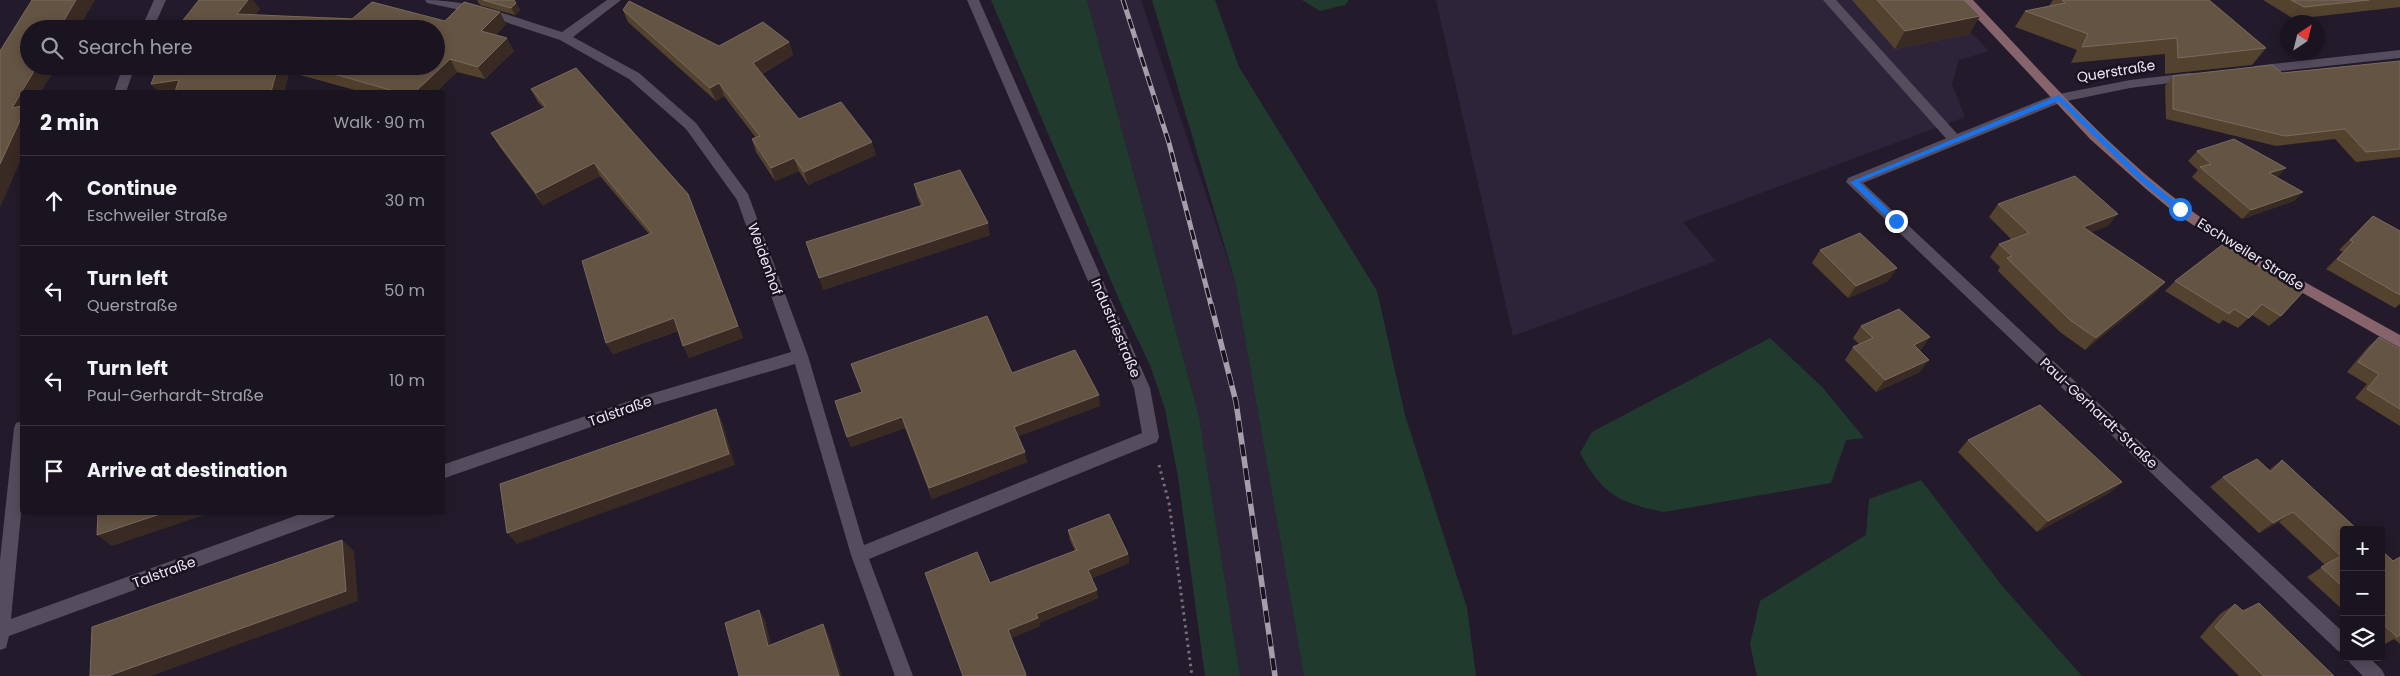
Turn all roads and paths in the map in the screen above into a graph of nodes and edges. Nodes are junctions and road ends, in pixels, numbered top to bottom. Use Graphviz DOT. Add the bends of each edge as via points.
graph roads {
  1 [pos="160,0"];
  2 [pos="431,0"];
  3 [pos="615,0"];
  4 [pos="973,0"];
  5 [pos="1830,0"];
  6 [pos="1966,0"];
  7 [pos="151,20"];
  8 [pos="564,37"];
  9 [pos="2400,54"];
  10 [pos="2246,71"];
  11 [pos="127,75"];
  12 [pos="2207,75"];
  13 [pos="121,90"];
  14 [pos="2059,98"];
  15 [pos="1954,140"];
  16 [pos="1854,182"];
  17 [pos="2400,342"];
  18 [pos="800,356"];
  19 [pos="1151,437"];
  20 [pos="20,447"];
  21 [pos="445,471"];
  22 [pos="320,515"];
  23 [pos="859,555"];
  24 [pos="0,634"];
  25 [pos="2340,641"];
  26 [pos="2360,661"];
  27 [pos="904,676"];
  28 [pos="1192,676"];
  29 [pos="2376,676"];
  1 -- 7 [label="street"];
  2 -- 8 [label="street, Weidenhof" via="486,12"];
  3 -- 8 [label="street"];
  4 -- 19 [label="street, Industriestraße" via="1142,388"];
  5 -- 15 [label="street"];
  6 -- 14 [label="street, Eschweiler Straße"];
  8 -- 18 [label="street, Weidenhof" via="634,76 691,126 743,198"];
  9 -- 10 [label="street"];
  11 -- 13 [label="street"];
  12 -- 14 [label="street, Querstraße" via="2130,84"];
  14 -- 15 [label="street, Querstraße"];
  14 -- 17 [label="street, Eschweiler Straße" via="2135,172 2180,209 2238,250"];
  15 -- 16 [label="street, Querstraße"];
  16 -- 25 [label="street, Paul-Gerhardt-Straße"];
  18 -- 21 [label="street, Talstraße" via="650,400"];
  18 -- 23 [label="street, Weidenhof"];
  19 -- 23 [label="street"];
  19 -- 28 [label="path" via="1169,503"];
  20 -- 24 [label="street"];
  22 -- 24 [label="street, Talstraße"];
  23 -- 27 [label="street, Weidenhof"];
  26 -- 29 [label="street"];
}
